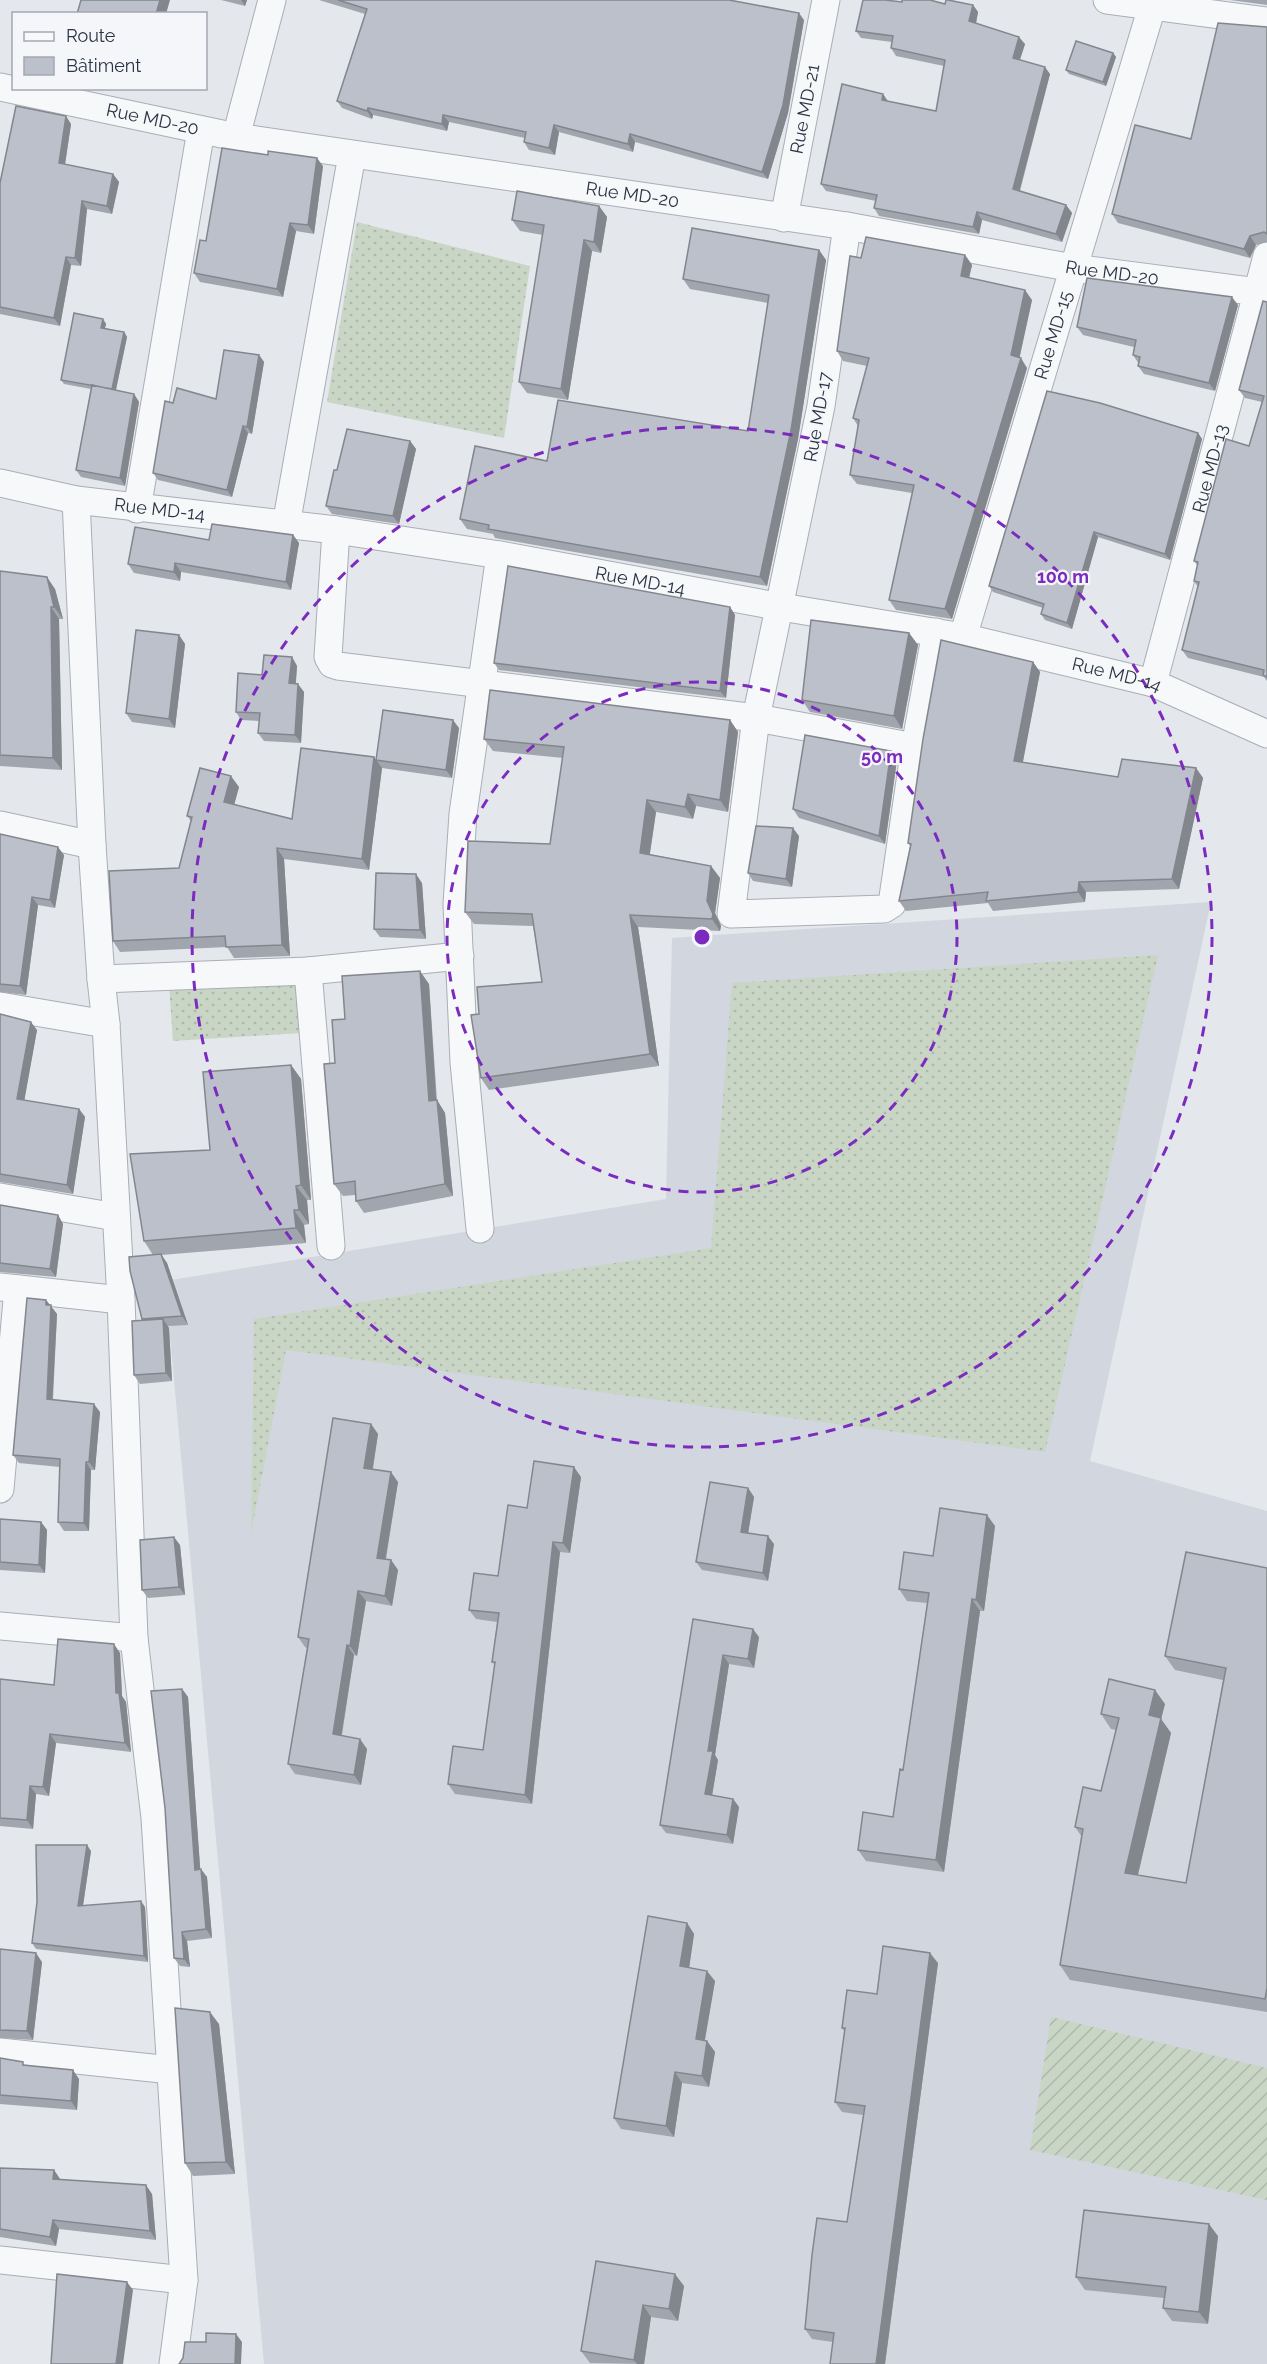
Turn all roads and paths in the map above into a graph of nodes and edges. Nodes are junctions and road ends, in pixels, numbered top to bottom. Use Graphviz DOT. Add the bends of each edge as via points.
graph roads {
  1 [pos="272,0"];
  2 [pos="826,0"];
  3 [pos="1107,0"];
  4 [pos="1154,3"];
  5 [pos="1267,21"];
  6 [pos="14,90"];
  7 [pos="201,130"];
  8 [pos="236,137"];
  9 [pos="352,155"];
  10 [pos="784,218"];
  11 [pos="847,226"];
  12 [pos="1267,256"];
  13 [pos="1073,268"];
  14 [pos="1262,292"];
  15 [pos="0,483"];
  16 [pos="76,500"];
  17 [pos="137,509"];
  18 [pos="286,525"];
  19 [pos="336,530"];
  20 [pos="500,555"];
  21 [pos="781,607"];
  22 [pos="936,632"];
  23 [pos="963,637"];
  24 [pos="483,683"];
  25 [pos="1153,683"];
  26 [pos="756,718"];
  27 [pos="1267,734"];
  28 [pos="915,747"];
  29 [pos="0,825"];
  30 [pos="92,845"];
  31 [pos="460,956"];
  32 [pos="308,971"];
  33 [pos="101,979"];
  34 [pos="0,1006"];
  35 [pos="106,1024"];
  36 [pos="0,1197"];
  37 [pos="116,1216"];
  38 [pos="480,1229"];
  39 [pos="331,1246"];
  40 [pos="9,1288"];
  41 [pos="121,1300"];
  42 [pos="0,1489"];
  43 [pos="0,1626"];
  44 [pos="134,1638"];
  45 [pos="0,2052"];
  46 [pos="171,2070"];
  47 [pos="0,2260"];
  48 [pos="184,2280"];
  49 [pos="172,2364"];
  1 -- 8 [label="street"];
  2 -- 10 [label="street, Rue MD-21"];
  3 -- 4 [label="street"];
  4 -- 5 [label="street"];
  4 -- 13 [label="street, Rue MD-15"];
  6 -- 7 [label="street, Rue MD-20"];
  7 -- 8 [label="street, Rue MD-20"];
  7 -- 17 [label="street"];
  8 -- 9 [label="street, Rue MD-20"];
  9 -- 10 [label="street, Rue MD-20"];
  9 -- 18 [label="street"];
  10 -- 11 [label="street, Rue MD-20"];
  11 -- 13 [label="street, Rue MD-20"];
  11 -- 21 [label="street, Rue MD-17" via="821,406"];
  12 -- 14 [label="street, Rue MD-13"];
  13 -- 14 [label="street, Rue MD-20"];
  13 -- 23 [label="street, Rue MD-15"];
  14 -- 25 [label="street, Rue MD-13"];
  15 -- 16 [label="street, Rue MD-14"];
  16 -- 17 [label="street, Rue MD-14"];
  16 -- 30 [label="street"];
  17 -- 18 [label="street, Rue MD-14"];
  18 -- 19 [label="street, Rue MD-14"];
  19 -- 20 [label="street, Rue MD-14"];
  19 -- 24 [label="street" via="328,657 332,664"];
  20 -- 21 [label="street, Rue MD-14"];
  20 -- 24 [label="street"];
  21 -- 22 [label="street, Rue MD-14"];
  21 -- 26 [label="street, Rue MD-17"];
  22 -- 23 [label="street, Rue MD-14"];
  22 -- 28 [label="street"];
  23 -- 25 [label="street, Rue MD-14"];
  24 -- 26 [label="street"];
  24 -- 31 [label="street" via="463,814 457,904"];
  25 -- 27 [label="street, Rue MD-14"];
  26 -- 28 [label="street"];
  26 -- 28 [label="street, Rue MD-17" via="731,915 884,909 892,904"];
  29 -- 30 [label="street"];
  30 -- 33 [label="street"];
  31 -- 32 [label="street"];
  31 -- 38 [label="street" via="464,1062"];
  32 -- 33 [label="street"];
  32 -- 39 [label="street"];
  33 -- 35 [label="street"];
  34 -- 35 [label="street"];
  35 -- 37 [label="street"];
  36 -- 37 [label="street"];
  37 -- 41 [label="street"];
  40 -- 41 [label="street"];
  40 -- 42 [label="street"];
  41 -- 44 [label="street"];
  43 -- 44 [label="street"];
  44 -- 46 [label="street" via="155,1818"];
  45 -- 46 [label="street"];
  46 -- 48 [label="street"];
  47 -- 48 [label="street"];
  48 -- 49 [label="street"];
}
